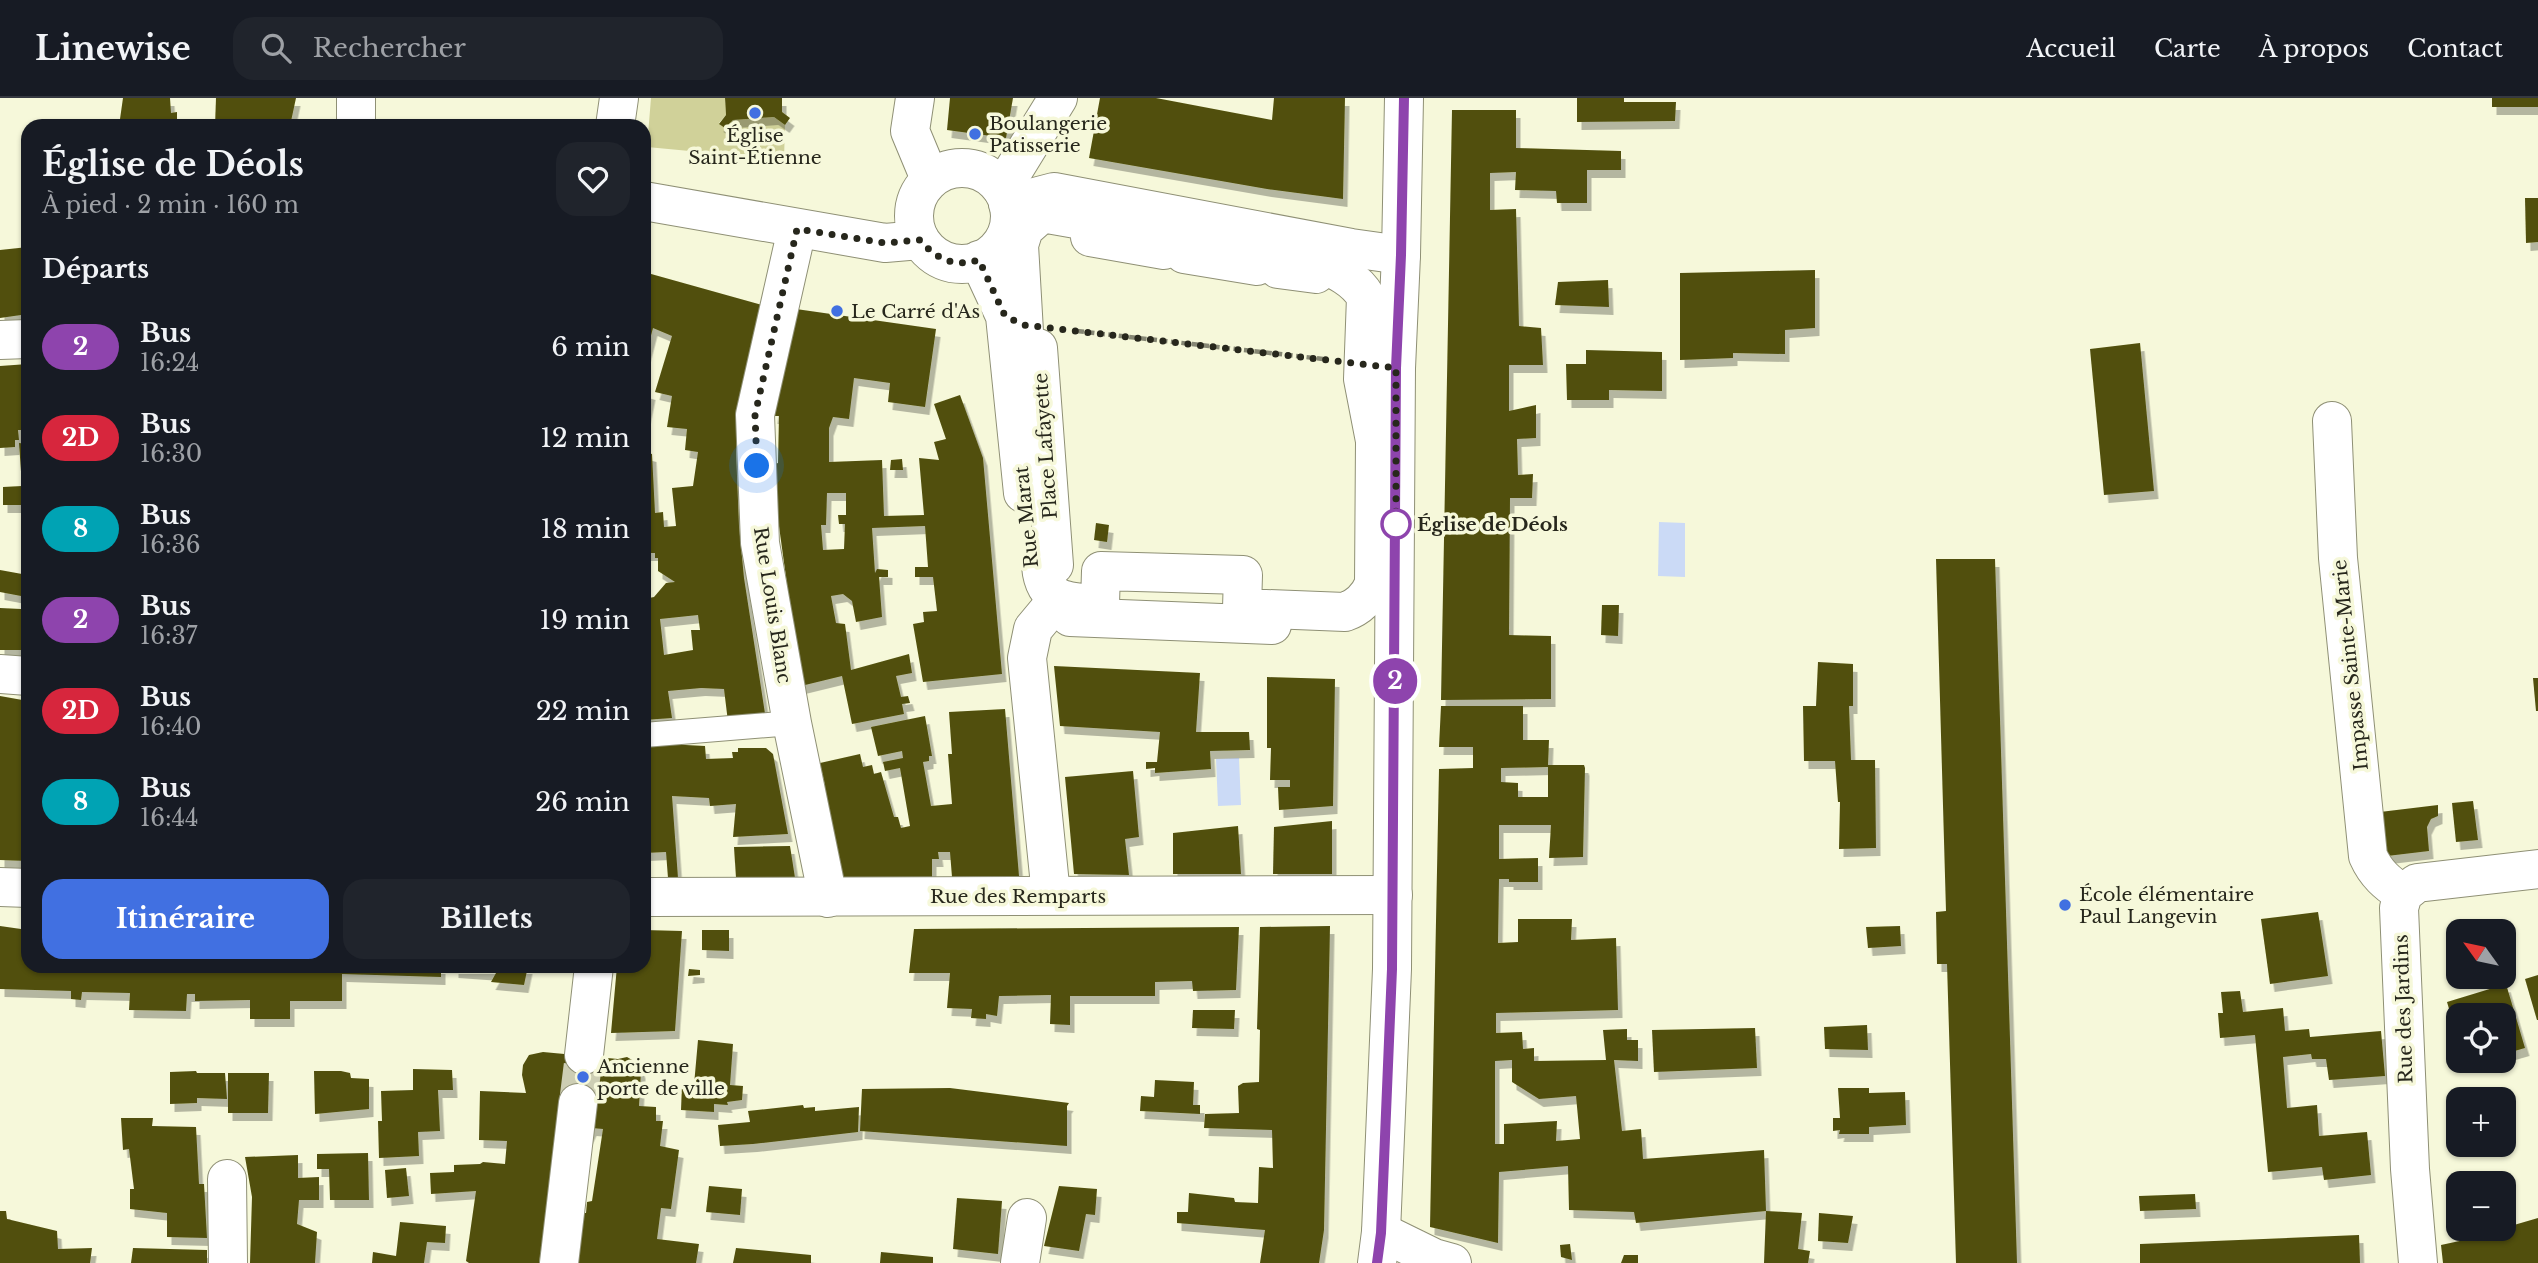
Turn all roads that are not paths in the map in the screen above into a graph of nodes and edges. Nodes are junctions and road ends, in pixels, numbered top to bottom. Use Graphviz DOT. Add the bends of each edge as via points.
graph roads {
  1 [pos="356,98"];
  2 [pos="619,98"];
  3 [pos="915,98"];
  4 [pos="1058,98"];
  5 [pos="1404,98"];
  6 [pos="356,119"];
  7 [pos="616,119"];
  8 [pos="930,179"];
  9 [pos="1005,197"];
  10 [pos="651,202"];
  11 [pos="797,229"];
  12 [pos="920,240"];
  13 [pos="1401,255"];
  14 [pos="979,260"];
  15 [pos="1024,325"];
  16 [pos="21,338"];
  17 [pos="0,340"];
  18 [pos="2332,421"];
  19 [pos="1048,611"];
  20 [pos="1396,627"];
  21 [pos="0,674"];
  22 [pos="21,676"];
  23 [pos="792,723"];
  24 [pos="651,734"];
  25 [pos="2538,869"];
  26 [pos="0,887"];
  27 [pos="21,888"];
  28 [pos="2403,894"];
  29 [pos="1051,895"];
  30 [pos="1393,895"];
  31 [pos="651,897"];
  32 [pos="828,898"];
  33 [pos="593,973"];
  34 [pos="584,1055"];
  35 [pos="578,1103"];
  36 [pos="227,1179"];
  37 [pos="1027,1218"];
  38 [pos="1379,1248"];
  39 [pos="228,1263"];
  40 [pos="559,1263"];
  41 [pos="1020,1263"];
  42 [pos="1452,1263"];
  43 [pos="2418,1263"];
  1 -- 6 [label="street"];
  2 -- 7 [label="street"];
  3 -- 8 [label="street" via="910,131"];
  4 -- 9 [label="street"];
  5 -- 13 [label="street"];
  8 -- 9 [label="street" via="944,171 976,170 990,177"];
  8 -- 12 [label="street" via="914,208"];
  9 -- 13 [label="street" via="1054,191"];
  9 -- 14 [label="street" via="1010,218 1007,231 992,253"];
  10 -- 11 [label="street"];
  11 -- 12 [label="street" via="885,243"];
  11 -- 23 [label="street, Rue Louis Blanc" via="755,415 760,543"];
  12 -- 14 [label="street" via="940,259 966,264"];
  13 -- 20 [label="street"];
  14 -- 19 [label="street, Rue Marat" via="1005,316 1032,583"];
  15 -- 15 [label="street, Place Lafayette" via="1025,349 1038,348 1054,565 1041,566 1052,593 1065,601 1100,604 1101,570 1243,575 1242,608 1345,612 1366,599 1374,584 1375,441 1363,379 1366,297 1361,289 1318,262 1315,275 1278,269 1280,254 1260,251 1257,266 1184,254 1186,239 1167,235 1164,250 1090,237 1093,222 1050,213 1036,216 1024,229 1019,245"];
  16 -- 17 [label="street"];
  18 -- 28 [label="street, Impasse Sainte-Marie" via="2338,558 2368,856 2385,882"];
  19 -- 20 [label="street" via="1072,617"];
  19 -- 29 [label="street" via="1033,629 1027,658"];
  20 -- 30 [label="street"];
  21 -- 22 [label="street"];
  23 -- 24 [label="lane"];
  23 -- 32 [label="street, Rue Louis Blanc"];
  25 -- 28 [label="street" via="2417,883"];
  26 -- 27 [label="street"];
  28 -- 43 [label="street, Rue des Jardins" via="2400,935"];
  29 -- 30 [label="street, Rue des Remparts"];
  29 -- 32 [label="street, Rue des Remparts"];
  30 -- 38 [label="street"];
  31 -- 32 [label="street, Rue des Remparts"];
  33 -- 34 [label="street"];
  35 -- 40 [label="street"];
  36 -- 39 [label="street"];
  37 -- 41 [label="street"];
  38 -- 42 [label="street"];
}
